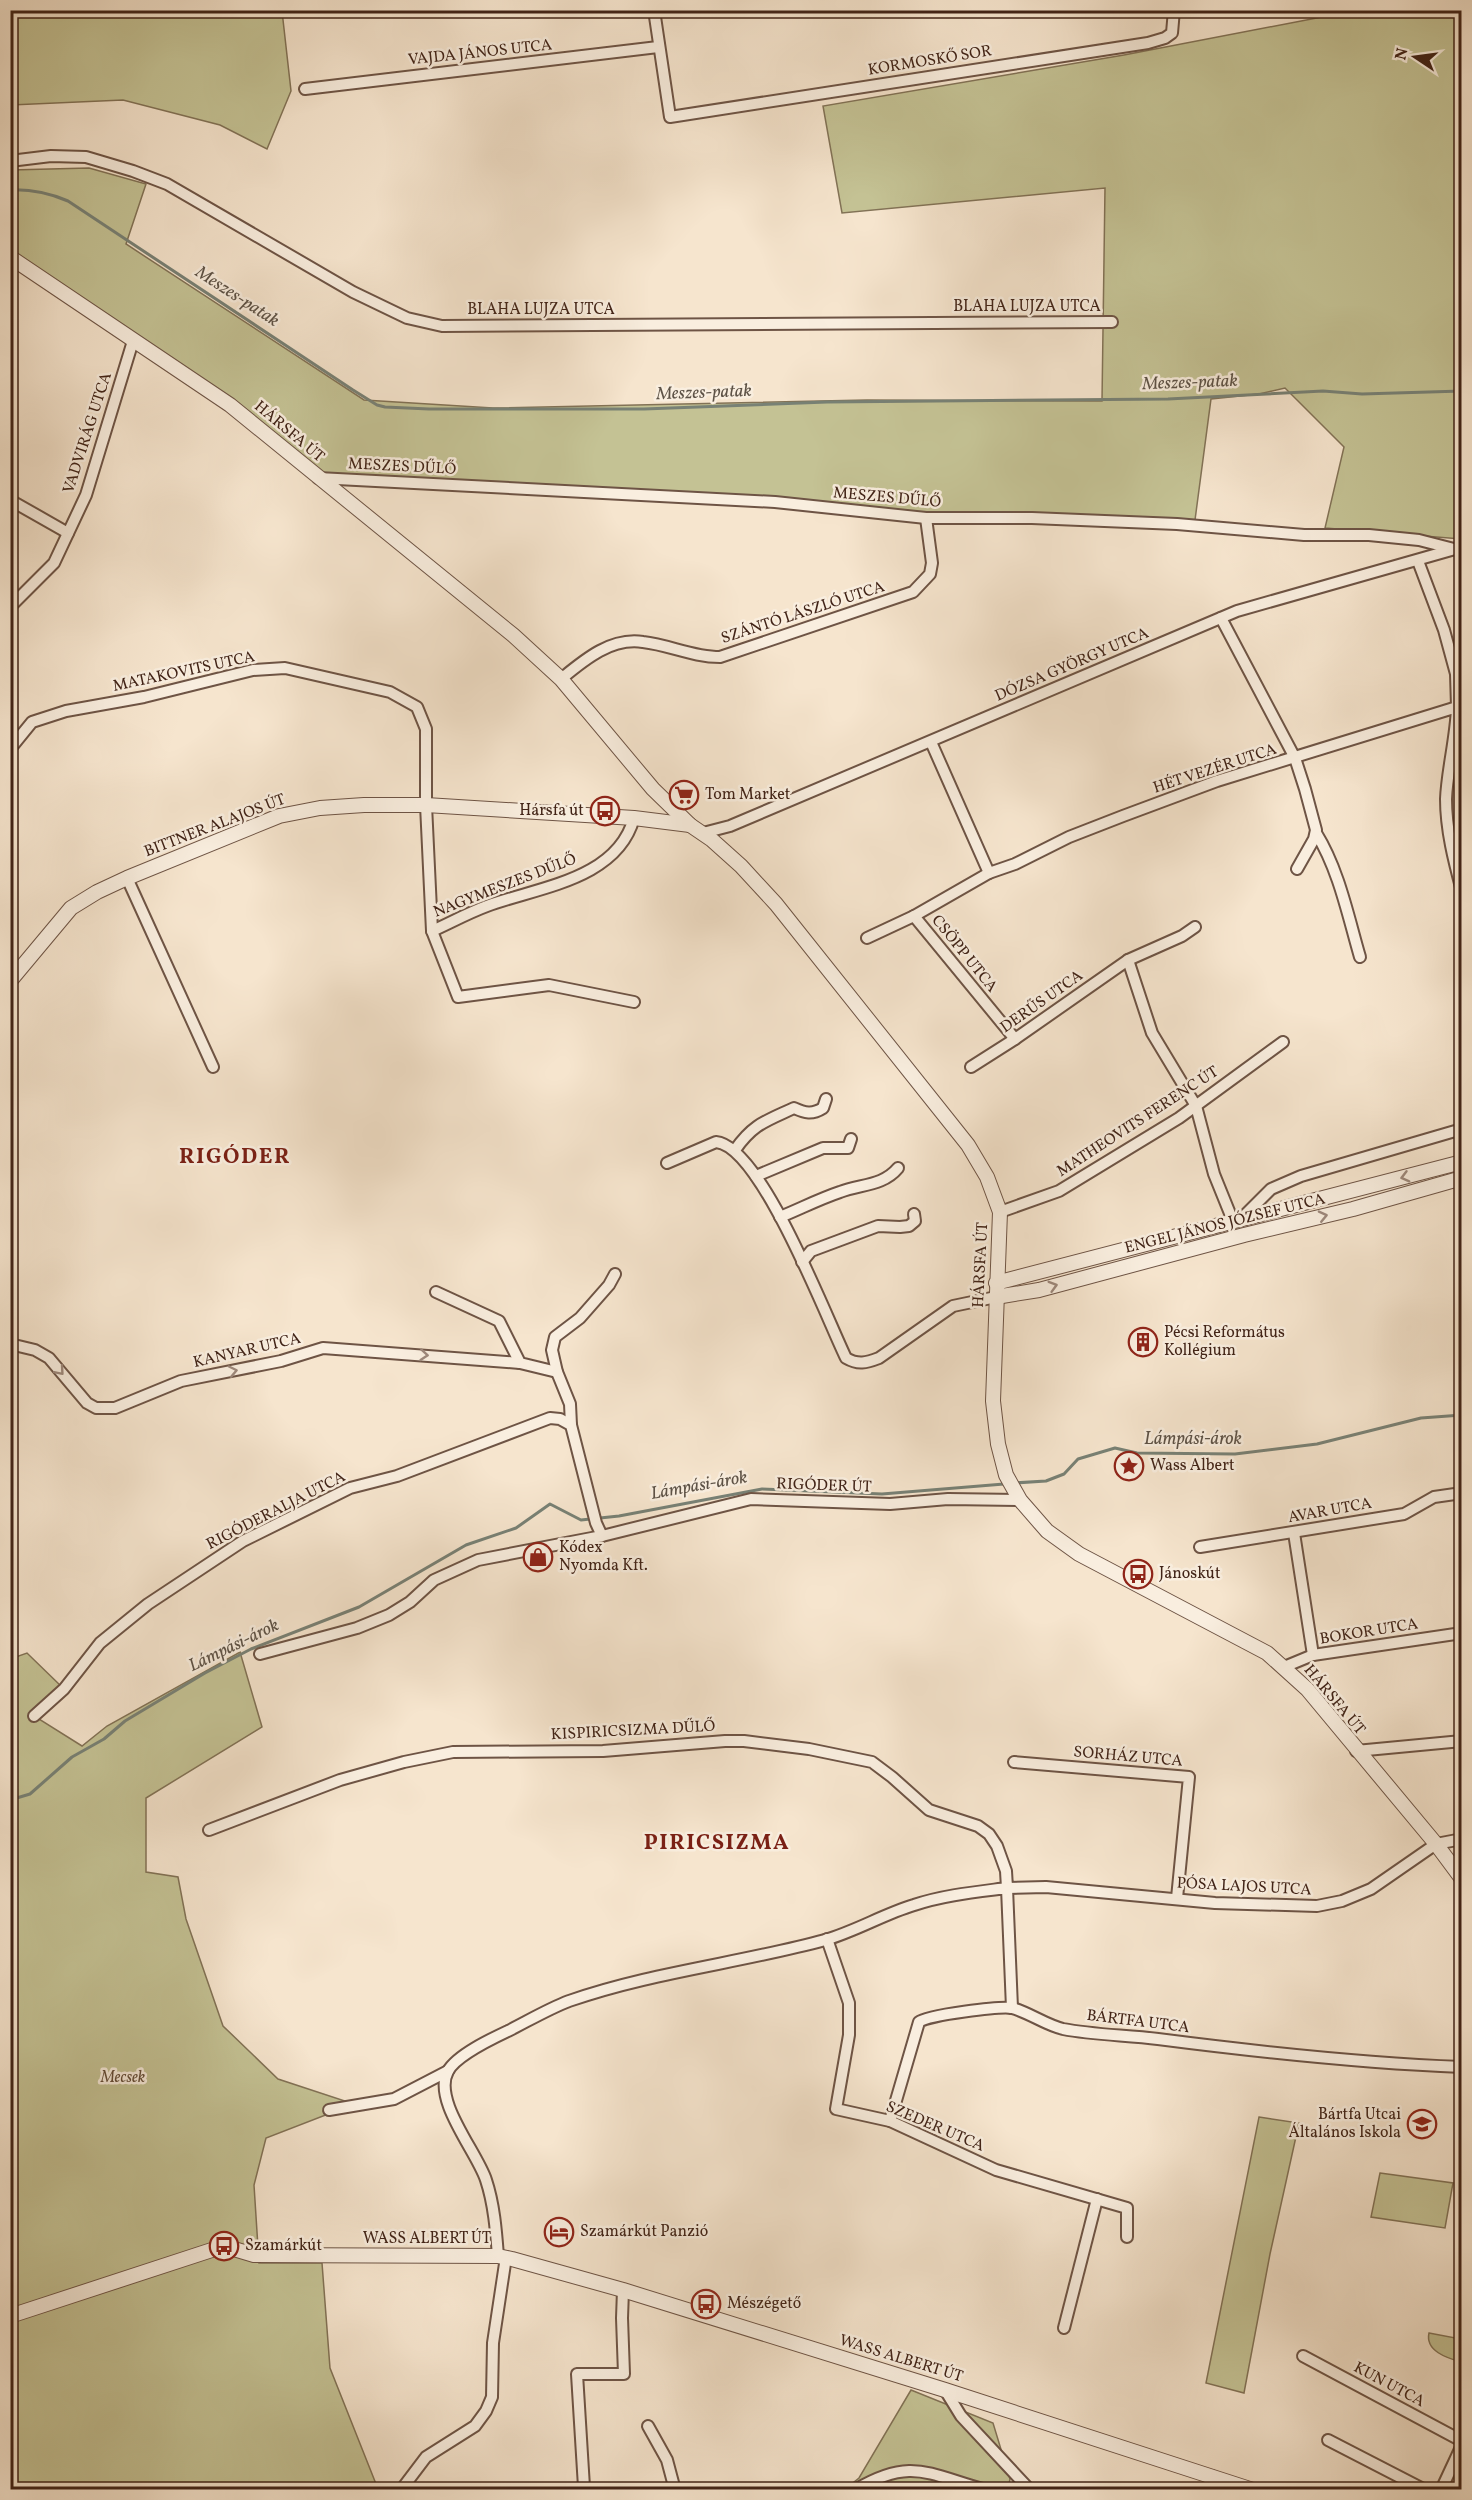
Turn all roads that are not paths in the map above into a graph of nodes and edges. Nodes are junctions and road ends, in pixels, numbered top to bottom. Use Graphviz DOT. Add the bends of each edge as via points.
graph roads {
  1 [pos="654,10"];
  2 [pos="1174,10"];
  3 [pos="658,48"];
  4 [pos="304,89"];
  5 [pos="10,161"];
  6 [pos="10,257"];
  7 [pos="1112,322"];
  8 [pos="133,341"];
  9 [pos="317,478"];
  10 [pos="10,500"];
  11 [pos="926,518"];
  12 [pos="68,533"];
  13 [pos="1457,548"];
  14 [pos="1418,561"];
  15 [pos="10,607"];
  16 [pos="1221,618"];
  17 [pos="561,679"];
  18 [pos="1459,709"];
  19 [pos="931,742"];
  20 [pos="10,749"];
  21 [pos="1295,758"];
  22 [pos="426,805"];
  23 [pos="634,818"];
  24 [pos="690,825"];
  25 [pos="703,833"];
  26 [pos="1316,833"];
  27 [pos="1296,869"];
  28 [pos="989,873"];
  29 [pos="127,878"];
  30 [pos="1461,891"];
  31 [pos="914,916"];
  32 [pos="1195,927"];
  33 [pos="432,931"];
  34 [pos="867,938"];
  35 [pos="1360,957"];
  36 [pos="1128,960"];
  37 [pos="10,981"];
  38 [pos="634,1002"];
  39 [pos="1015,1040"];
  40 [pos="1283,1042"];
  41 [pos="213,1067"];
  42 [pos="971,1067"];
  43 [pos="826,1099"];
  44 [pos="1196,1106"];
  45 [pos="1461,1129"];
  46 [pos="851,1139"];
  47 [pos="735,1150"];
  48 [pos="1461,1162"];
  49 [pos="667,1163"];
  50 [pos="898,1168"];
  51 [pos="756,1176"];
  52 [pos="1461,1178"];
  53 [pos="1000,1212"];
  54 [pos="914,1214"];
  55 [pos="780,1217"];
  56 [pos="1237,1220"];
  57 [pos="802,1262"];
  58 [pos="615,1274"];
  59 [pos="996,1290"];
  60 [pos="436,1292"];
  61 [pos="10,1344"];
  62 [pos="520,1363"];
  63 [pos="556,1372"];
  64 [pos="571,1425"];
  65 [pos="1461,1493"];
  66 [pos="1018,1496"];
  67 [pos="1294,1533"];
  68 [pos="602,1536"];
  69 [pos="1200,1547"];
  70 [pos="1461,1633"];
  71 [pos="260,1654"];
  72 [pos="1313,1655"];
  73 [pos="1284,1667"];
  74 [pos="34,1716"];
  75 [pos="1461,1741"];
  76 [pos="1356,1751"];
  77 [pos="1014,1762"];
  78 [pos="209,1830"];
  79 [pos="1461,1839"];
  80 [pos="1436,1844"];
  81 [pos="1461,1879"];
  82 [pos="1007,1888"];
  83 [pos="1177,1898"];
  84 [pos="827,1939"];
  85 [pos="1012,2008"];
  86 [pos="1461,2067"];
  87 [pos="448,2071"];
  88 [pos="329,2110"];
  89 [pos="890,2121"];
  90 [pos="1097,2199"];
  91 [pos="1127,2237"];
  92 [pos="502,2257"];
  93 [pos="623,2290"];
  94 [pos="10,2316"];
  95 [pos="1064,2328"];
  96 [pos="1303,2355"];
  97 [pos="945,2390"];
  98 [pos="648,2426"];
  99 [pos="1328,2440"];
  100 [pos="1461,2443"];
  101 [pos="1209,2483"];
  102 [pos="584,2487"];
  103 [pos="1024,2488"];
  104 [pos="401,2490"];
  105 [pos="675,2490"];
  106 [pos="855,2490"];
  107 [pos="986,2490"];
  108 [pos="1253,2490"];
  109 [pos="1425,2490"];
  110 [pos="1441,2490"];
  1 -- 3 [label="street"];
  2 -- 3 [label="street, KORMOSKŐ SOR" via="1172,33 1148,43 670,117"];
  3 -- 4 [label="street, VAJDA JÁNOS UTCA"];
  5 -- 7 [label="street, BLAHA LUJZA UTCA" via="86,157 133,171 167,184 353,292 407,318 442,326"];
  6 -- 8 [label="street, HÁRSFA ÚT"];
  8 -- 9 [label="street, HÁRSFA ÚT" via="230,405"];
  8 -- 12 [label="street, VADVIRÁG UTCA" via="86,495"];
  9 -- 11 [label="street, MESZES DŰLŐ" via="775,502"];
  9 -- 17 [label="street, HÁRSFA ÚT" via="513,635"];
  10 -- 12 [label="street"];
  11 -- 13 [label="street, MESZES DŰLŐ" via="1176,524 1304,535 1369,535"];
  11 -- 17 [label="street, SZÁNTÓ LÁSZLÓ UTCA" via="932,563 930,574 913,592 720,657 701,657 645,642 610,646"];
  12 -- 15 [label="street, VADVIRÁG UTCA" via="54,563"];
  13 -- 14 [label="street, DÓZSA GYÖRGY UTCA"];
  14 -- 16 [label="street, DÓZSA GYÖRGY UTCA"];
  14 -- 18 [label="street" via="1444,630 1456,674"];
  16 -- 19 [label="street, DÓZSA GYÖRGY UTCA"];
  16 -- 21 [label="street"];
  17 -- 24 [label="street, HÁRSFA ÚT" via="653,789"];
  18 -- 21 [label="street, HÉT VEZÉR UTCA"];
  18 -- 30 [label="street" via="1446,798"];
  19 -- 25 [label="street, DÓZSA GYÖRGY UTCA"];
  19 -- 28 [label="street"];
  20 -- 22 [label="street, MATAKOVITS UTCA" via="32,722 66,711 144,697 253,670 285,668 390,692 417,707 426,729"];
  21 -- 26 [label="street"];
  21 -- 28 [label="street, HÉT VEZÉR UTCA" via="1217,781 1123,816"];
  22 -- 23 [label="street, BITTNER ALAJOS ÚT"];
  22 -- 29 [label="street, BITTNER ALAJOS ÚT" via="342,806 279,816"];
  22 -- 33 [label="street, NAGYMESZES DŰLŐ"];
  23 -- 24 [label="street, BITTNER ALAJOS ÚT"];
  23 -- 33 [label="street, NAGYMESZES DŰLŐ" via="626,840 600,864 568,880 486,907"];
  24 -- 25 [label="street, HÁRSFA ÚT"];
  25 -- 53 [label="street, HÁRSFA ÚT" via="776,904 968,1145 987,1177"];
  26 -- 27 [label="street"];
  26 -- 35 [label="street" via="1337,880"];
  28 -- 31 [label="street, HÉT VEZÉR UTCA"];
  29 -- 37 [label="street, BITTNER ALAJOS ÚT" via="71,908"];
  29 -- 41 [label="street"];
  31 -- 34 [label="street, HÉT VEZÉR UTCA"];
  31 -- 39 [label="street, CSÖPP UTCA"];
  32 -- 36 [label="street, DERŰS UTCA"];
  33 -- 38 [label="street, NAGYMESZES DŰLŐ" via="458,997 549,985"];
  36 -- 39 [label="street, DERŰS UTCA"];
  36 -- 44 [label="street" via="1152,1033"];
  39 -- 42 [label="street, DERŰS UTCA"];
  40 -- 44 [label="street, MATHEOVITS FERENC ÚT"];
  43 -- 47 [label="street" via="817,1112 810,1114 794,1108 758,1125"];
  44 -- 53 [label="street, MATHEOVITS FERENC ÚT" via="1059,1191"];
  44 -- 56 [label="street" via="1214,1174"];
  45 -- 56 [label="street" via="1301,1176 1271,1189"];
  46 -- 51 [label="street" via="848,1148 823,1148"];
  47 -- 49 [label="street" via="716,1142"];
  47 -- 51 [label="street"];
  48 -- 56 [label="street, ENGEL JÁNOS JÓZSEF UTCA, one-way"];
  50 -- 55 [label="street" via="876,1183 854,1186"];
  51 -- 55 [label="street"];
  59 -- 52 [label="street, ENGEL JÁNOS JÓZSEF UTCA, one-way" via="1039,1290"];
  53 -- 59 [label="street, HÁRSFA ÚT"];
  54 -- 57 [label="street" via="915,1221 909,1226 878,1226 811,1251"];
  55 -- 57 [label="street"];
  56 -- 59 [label="street, ENGEL JÁNOS JÓZSEF UTCA"];
  57 -- 59 [label="street" via="846,1358 854,1363 879,1358 953,1306"];
  58 -- 63 [label="street" via="579,1318 555,1337 552,1350"];
  59 -- 66 [label="street, HÁRSFA ÚT" via="993,1401 1006,1475"];
  60 -- 62 [label="street" via="499,1321"];
  61 -- 62 [label="street, KANYAR UTCA, one-way" via="49,1358 87,1403 96,1408 115,1408 181,1381 281,1361 323,1348"];
  62 -- 63 [label="street, KANYAR UTCA"];
  63 -- 64 [label="street" via="570,1404"];
  64 -- 68 [label="street"];
  64 -- 74 [label="street, RIGÓDERALJA UTCA" via="550,1418 397,1476 350,1488 243,1541 148,1604 100,1643 64,1689"];
  65 -- 67 [label="street, AVAR UTCA" via="1434,1497 1404,1514"];
  66 -- 68 [label="street, RIGÓDER ÚT" via="890,1504 751,1499"];
  66 -- 73 [label="street, HÁRSFA ÚT" via="1047,1531 1078,1554 1220,1626"];
  67 -- 69 [label="street, AVAR UTCA"];
  67 -- 72 [label="street"];
  68 -- 71 [label="street, RIGÓDER ÚT" via="478,1560 434,1580 389,1615 357,1628"];
  70 -- 72 [label="street, BOKOR UTCA"];
  72 -- 73 [label="street, BOKOR UTCA"];
  73 -- 76 [label="street, HÁRSFA ÚT" via="1307,1689"];
  75 -- 76 [label="street"];
  76 -- 80 [label="street, HÁRSFA ÚT"];
  77 -- 83 [label="street, SORHÁZ UTCA" via="1189,1777"];
  78 -- 82 [label="street, KISPIRICSIZMA DŰLŐ" via="340,1780 453,1752 603,1750 744,1741 872,1762 929,1810 978,1826 989,1834 1006,1872"];
  79 -- 80 [label="street, PÓSA LAJOS UTCA"];
  80 -- 81 [label="street, HÁRSFA ÚT"];
  80 -- 83 [label="street, PÓSA LAJOS UTCA" via="1371,1889 1342,1901 1317,1906 1273,1906"];
  82 -- 83 [label="street, PÓSA LAJOS UTCA" via="1046,1887"];
  82 -- 84 [label="street" via="944,1896 912,1905"];
  82 -- 85 [label="street, KISPIRICSIZMA DŰLŐ"];
  84 -- 87 [label="street" via="567,2002 487,2041"];
  84 -- 89 [label="street, SZEDER UTCA" via="849,2003 849,2035 836,2109"];
  85 -- 86 [label="street, BÁRTFA UTCA" via="1062,2028 1081,2031 1311,2057"];
  85 -- 89 [label="street, BÁRTFA UTCA" via="939,2014 919,2022"];
  87 -- 88 [label="street" via="394,2099"];
  87 -- 92 [label="street" via="446,2098 486,2179"];
  89 -- 90 [label="street, SZEDER UTCA" via="996,2170"];
  90 -- 91 [label="street, SZEDER UTCA" via="1127,2208"];
  90 -- 95 [label="street"];
  92 -- 93 [label="street, WASS ALBERT ÚT"];
  92 -- 94 [label="street, WASS ALBERT ÚT" via="254,2255 224,2246"];
  92 -- 104 [label="street" via="492,2397 486,2411 475,2426 426,2457"];
  93 -- 97 [label="street, WASS ALBERT ÚT"];
  93 -- 102 [label="street" via="624,2374 577,2374"];
  96 -- 100 [label="street, KUN UTCA"];
  97 -- 101 [label="street, WASS ALBERT ÚT"];
  97 -- 103 [label="street" via="961,2416"];
  98 -- 105 [label="street" via="667,2460"];
  99 -- 109 [label="street"];
  100 -- 110 [label="street"];
  101 -- 108 [label="street, WASS ALBERT ÚT"];
  106 -- 107 [label="street" via="885,2474 910,2469"];
}
